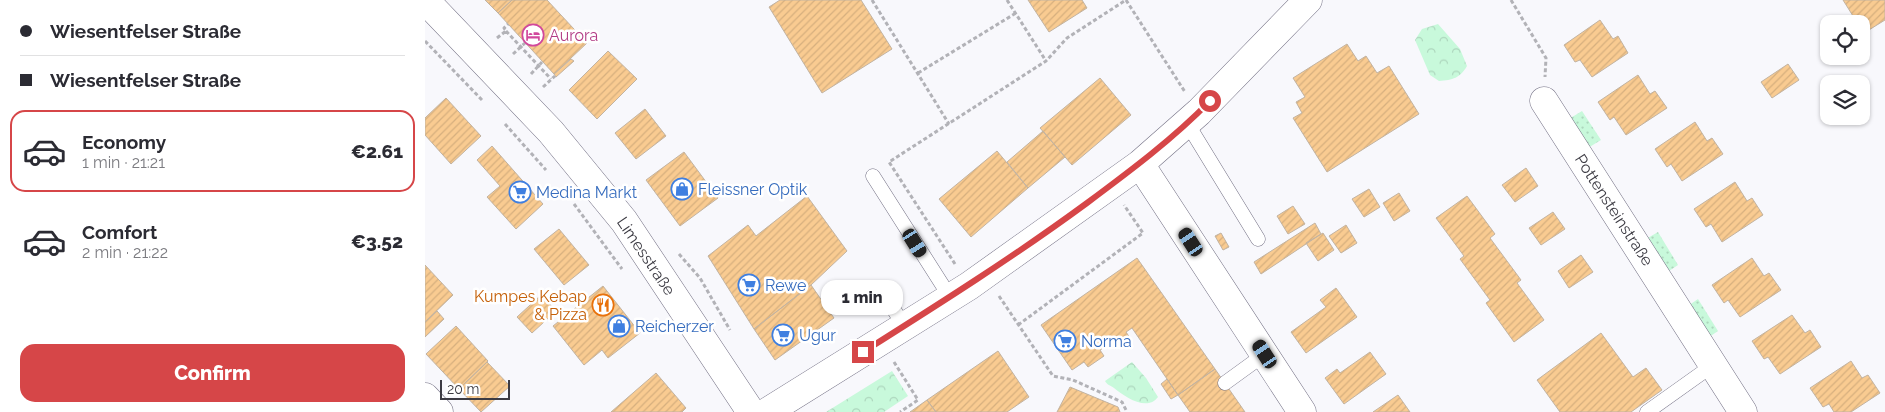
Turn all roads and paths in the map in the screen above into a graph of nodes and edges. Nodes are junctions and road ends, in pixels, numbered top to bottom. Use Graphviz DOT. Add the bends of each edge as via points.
graph roads {
  1 [pos="425,0"];
  2 [pos="872,0"];
  3 [pos="1007,0"];
  4 [pos="1126,0"];
  5 [pos="1308,0"];
  6 [pos="1511,0"];
  7 [pos="1016,13"];
  8 [pos="508,24"];
  9 [pos="506,30"];
  10 [pos="497,38"];
  11 [pos="425,41"];
  12 [pos="525,43"];
  13 [pos="521,46"];
  14 [pos="513,54"];
  15 [pos="1046,61"];
  16 [pos="542,62"];
  17 [pos="538,66"];
  18 [pos="918,73"];
  19 [pos="531,74"];
  20 [pos="555,76"];
  21 [pos="551,79"];
  22 [pos="543,87"];
  23 [pos="1544,101"];
  24 [pos="484,102"];
  25 [pos="1193,118"];
  26 [pos="503,121"];
  27 [pos="949,124"];
  28 [pos="1140,164"];
  29 [pos="873,176"];
  30 [pos="552,177"];
  31 [pos="1110,186"];
  32 [pos="568,197"];
  33 [pos="1258,238"];
  34 [pos="627,275"];
  35 [pos="968,286"];
  36 [pos="885,297"];
  37 [pos="1018,325"];
  38 [pos="904,326"];
  39 [pos="880,341"];
  40 [pos="1265,354"];
  41 [pos="1713,365"];
  42 [pos="1225,383"];
  43 [pos="425,397"];
  44 [pos="439,412"];
  45 [pos="751,412"];
  46 [pos="767,412"];
  47 [pos="900,412"];
  48 [pos="1127,412"];
  49 [pos="1302,412"];
  50 [pos="1647,412"];
  51 [pos="1743,412"];
  1 -- 45 [label="street, Limesstraße" via="551,132 624,221"];
  2 -- 18 [label="path"];
  3 -- 7 [label="path"];
  4 -- 15 [label="path" via="1067,38"];
  4 -- 25 [label="path"];
  5 -- 25 [label="street"];
  6 -- 23 [label="path" via="1546,58"];
  7 -- 15 [label="path"];
  7 -- 18 [label="path"];
  8 -- 9 [label="path" via="503,28"];
  9 -- 10 [label="path"];
  9 -- 13 [label="path"];
  11 -- 24 [label="path"];
  12 -- 13 [label="path"];
  13 -- 14 [label="path"];
  13 -- 17 [label="path"];
  15 -- 27 [label="path"];
  16 -- 17 [label="path"];
  17 -- 19 [label="path"];
  17 -- 21 [label="path"];
  18 -- 27 [label="path"];
  20 -- 21 [label="path"];
  21 -- 22 [label="path"];
  23 -- 41 [label="street, Pottensteinstraße"];
  25 -- 28 [label="street"];
  25 -- 33 [label="lane"];
  26 -- 30 [label="path"];
  27 -- 35 [label="path" via="889,162"];
  28 -- 31 [label="street"];
  28 -- 40 [label="street"];
  29 -- 35 [label="lane"];
  31 -- 35 [label="street"];
  31 -- 37 [label="path" via="1143,233"];
  32 -- 34 [label="path"];
  35 -- 37 [label="path"];
  35 -- 38 [label="street"];
  36 -- 38 [label="lane"];
  37 -- 48 [label="path" via="1053,376 1073,380 1122,402"];
  38 -- 39 [label="street"];
  39 -- 46 [label="street"];
  39 -- 47 [label="path" via="918,400"];
  40 -- 42 [label="lane"];
  40 -- 49 [label="street"];
  41 -- 50 [label="lane"];
  41 -- 51 [label="street, Pottensteinstraße"];
  43 -- 44 [label="street"];
}
